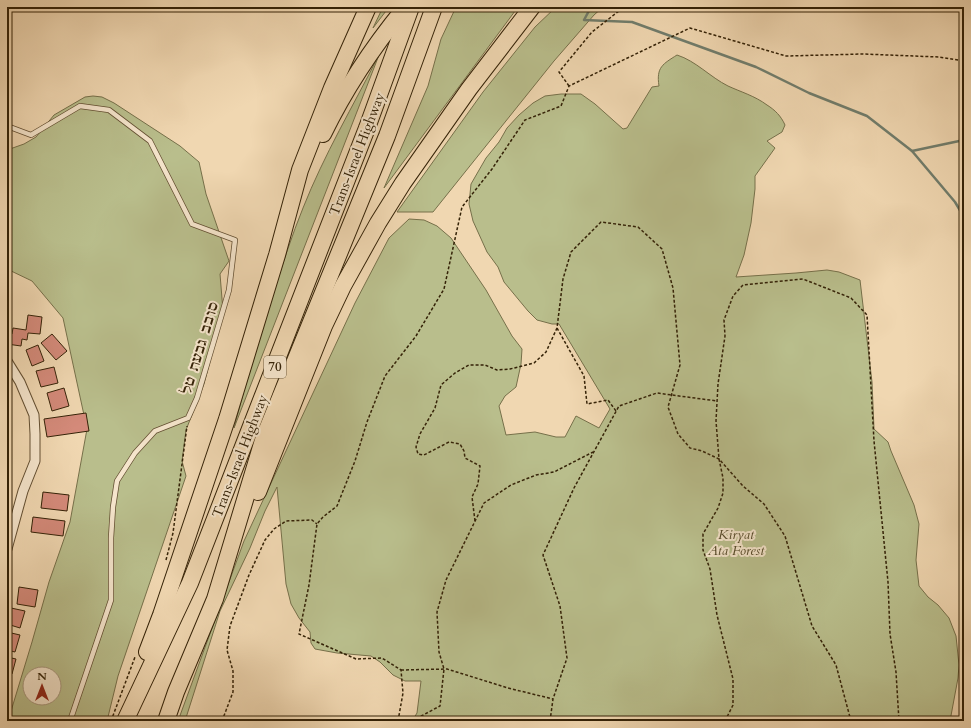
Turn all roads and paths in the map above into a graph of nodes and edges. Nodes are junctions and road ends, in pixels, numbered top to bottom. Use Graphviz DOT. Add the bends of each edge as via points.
graph roads {
  1 [pos="368,7"];
  2 [pos="434,7"];
  3 [pos="532,7"];
  4 [pos="545,7"];
  5 [pos="624,7"];
  6 [pos="407,8"];
  7 [pos="964,61"];
  8 [pos="569,86"];
  9 [pos="470,89"];
  10 [pos="7,126"];
  11 [pos="277,255"];
  12 [pos="558,328"];
  13 [pos="7,361"];
  14 [pos="672,395"];
  15 [pos="717,401"];
  16 [pos="616,411"];
  17 [pos="188,418"];
  18 [pos="595,451"];
  19 [pos="719,458"];
  20 [pos="475,521"];
  21 [pos="317,524"];
  22 [pos="7,549"];
  23 [pos="165,563"];
  24 [pos="215,599"];
  25 [pos="136,656"];
  26 [pos="444,669"];
  27 [pos="401,670"];
  28 [pos="553,699"];
  29 [pos="70,721"];
  30 [pos="111,721"];
  31 [pos="120,721"];
  32 [pos="125,721"];
  33 [pos="166,721"];
  34 [pos="222,721"];
  35 [pos="398,721"];
  36 [pos="412,721"];
  37 [pos="550,721"];
  38 [pos="725,721"];
  39 [pos="851,721"];
  40 [pos="899,721"];
  1 -- 11 [label="highway" via="332,88 300,170"];
  2 -- 24 [label="highway, Trans-Israel Highway / 70" via="387,136 264,437"];
  3 -- 9 [label="highway"];
  4 -- 9 [label="highway"];
  5 -- 8 [label="path" via="592,32 559,72"];
  6 -- 11 [label="highway" via="381,38 330,120 296,196"];
  6 -- 32 [label="highway, Trans-Israel Highway / 70" via="364,136 190,583"];
  7 -- 8 [label="path" via="939,57 863,54 786,56 690,28"];
  8 -- 21 [label="path" via="561,106 525,120 492,169 462,207 444,289 416,336 385,376 337,506"];
  9 -- 24 [label="highway" via="378,222 340,293 324,326"];
  10 -- 17 [label="lane, סובב גבעת טל" via="31,135 80,106 109,110 150,141 192,224 235,240 229,290 197,398"];
  11 -- 31 [label="highway" via="227,419 179,562"];
  12 -- 14 [label="path" via="563,279 571,252 601,222 638,227 662,249 673,288 680,365"];
  12 -- 16 [label="path" via="584,376 587,404 608,400"];
  12 -- 20 [label="path" via="546,352 534,362 497,370 485,365 468,365 441,385 435,408 420,434 416,447 418,454 424,455 449,442 460,444 465,458 480,466 478,484 472,497"];
  13 -- 22 [label="street" via="20,382 34,415 35,461 23,491"];
  14 -- 15 [label="path"];
  14 -- 16 [label="path" via="657,394 618,406"];
  14 -- 19 [label="path" via="668,407 678,434 690,448"];
  15 -- 19 [label="path"];
  15 -- 40 [label="path" via="725,336 724,320 733,296 743,285 803,279 851,298 867,315 874,441"];
  16 -- 18 [label="path"];
  17 -- 23 [label="path" via="173,533"];
  17 -- 29 [label="lane" via="155,431 135,453 117,481 111,538 111,600"];
  18 -- 20 [label="path" via="554,472 536,475 511,485 484,503"];
  18 -- 28 [label="path" via="574,488 543,555 560,606 567,658"];
  19 -- 38 [label="path" via="723,493 718,508 703,534 703,550 710,569 717,615 733,679 733,705"];
  19 -- 39 [label="path" via="743,486 764,504 785,536 812,626 836,665"];
  20 -- 26 [label="path" via="446,580 437,612 439,652"];
  21 -- 27 [label="path" via="299,634 356,659 382,658"];
  21 -- 34 [label="path" via="312,520 286,521 274,529 265,540 230,626 228,650 233,671 233,692"];
  24 -- 33 [label="highway, Trans-Israel Highway / 70"];
  25 -- 30 [label="path"];
  26 -- 27 [label="path"];
  26 -- 28 [label="path"];
  26 -- 36 [label="path" via="440,706"];
  27 -- 35 [label="path" via="403,693"];
  28 -- 37 [label="path"];
}
